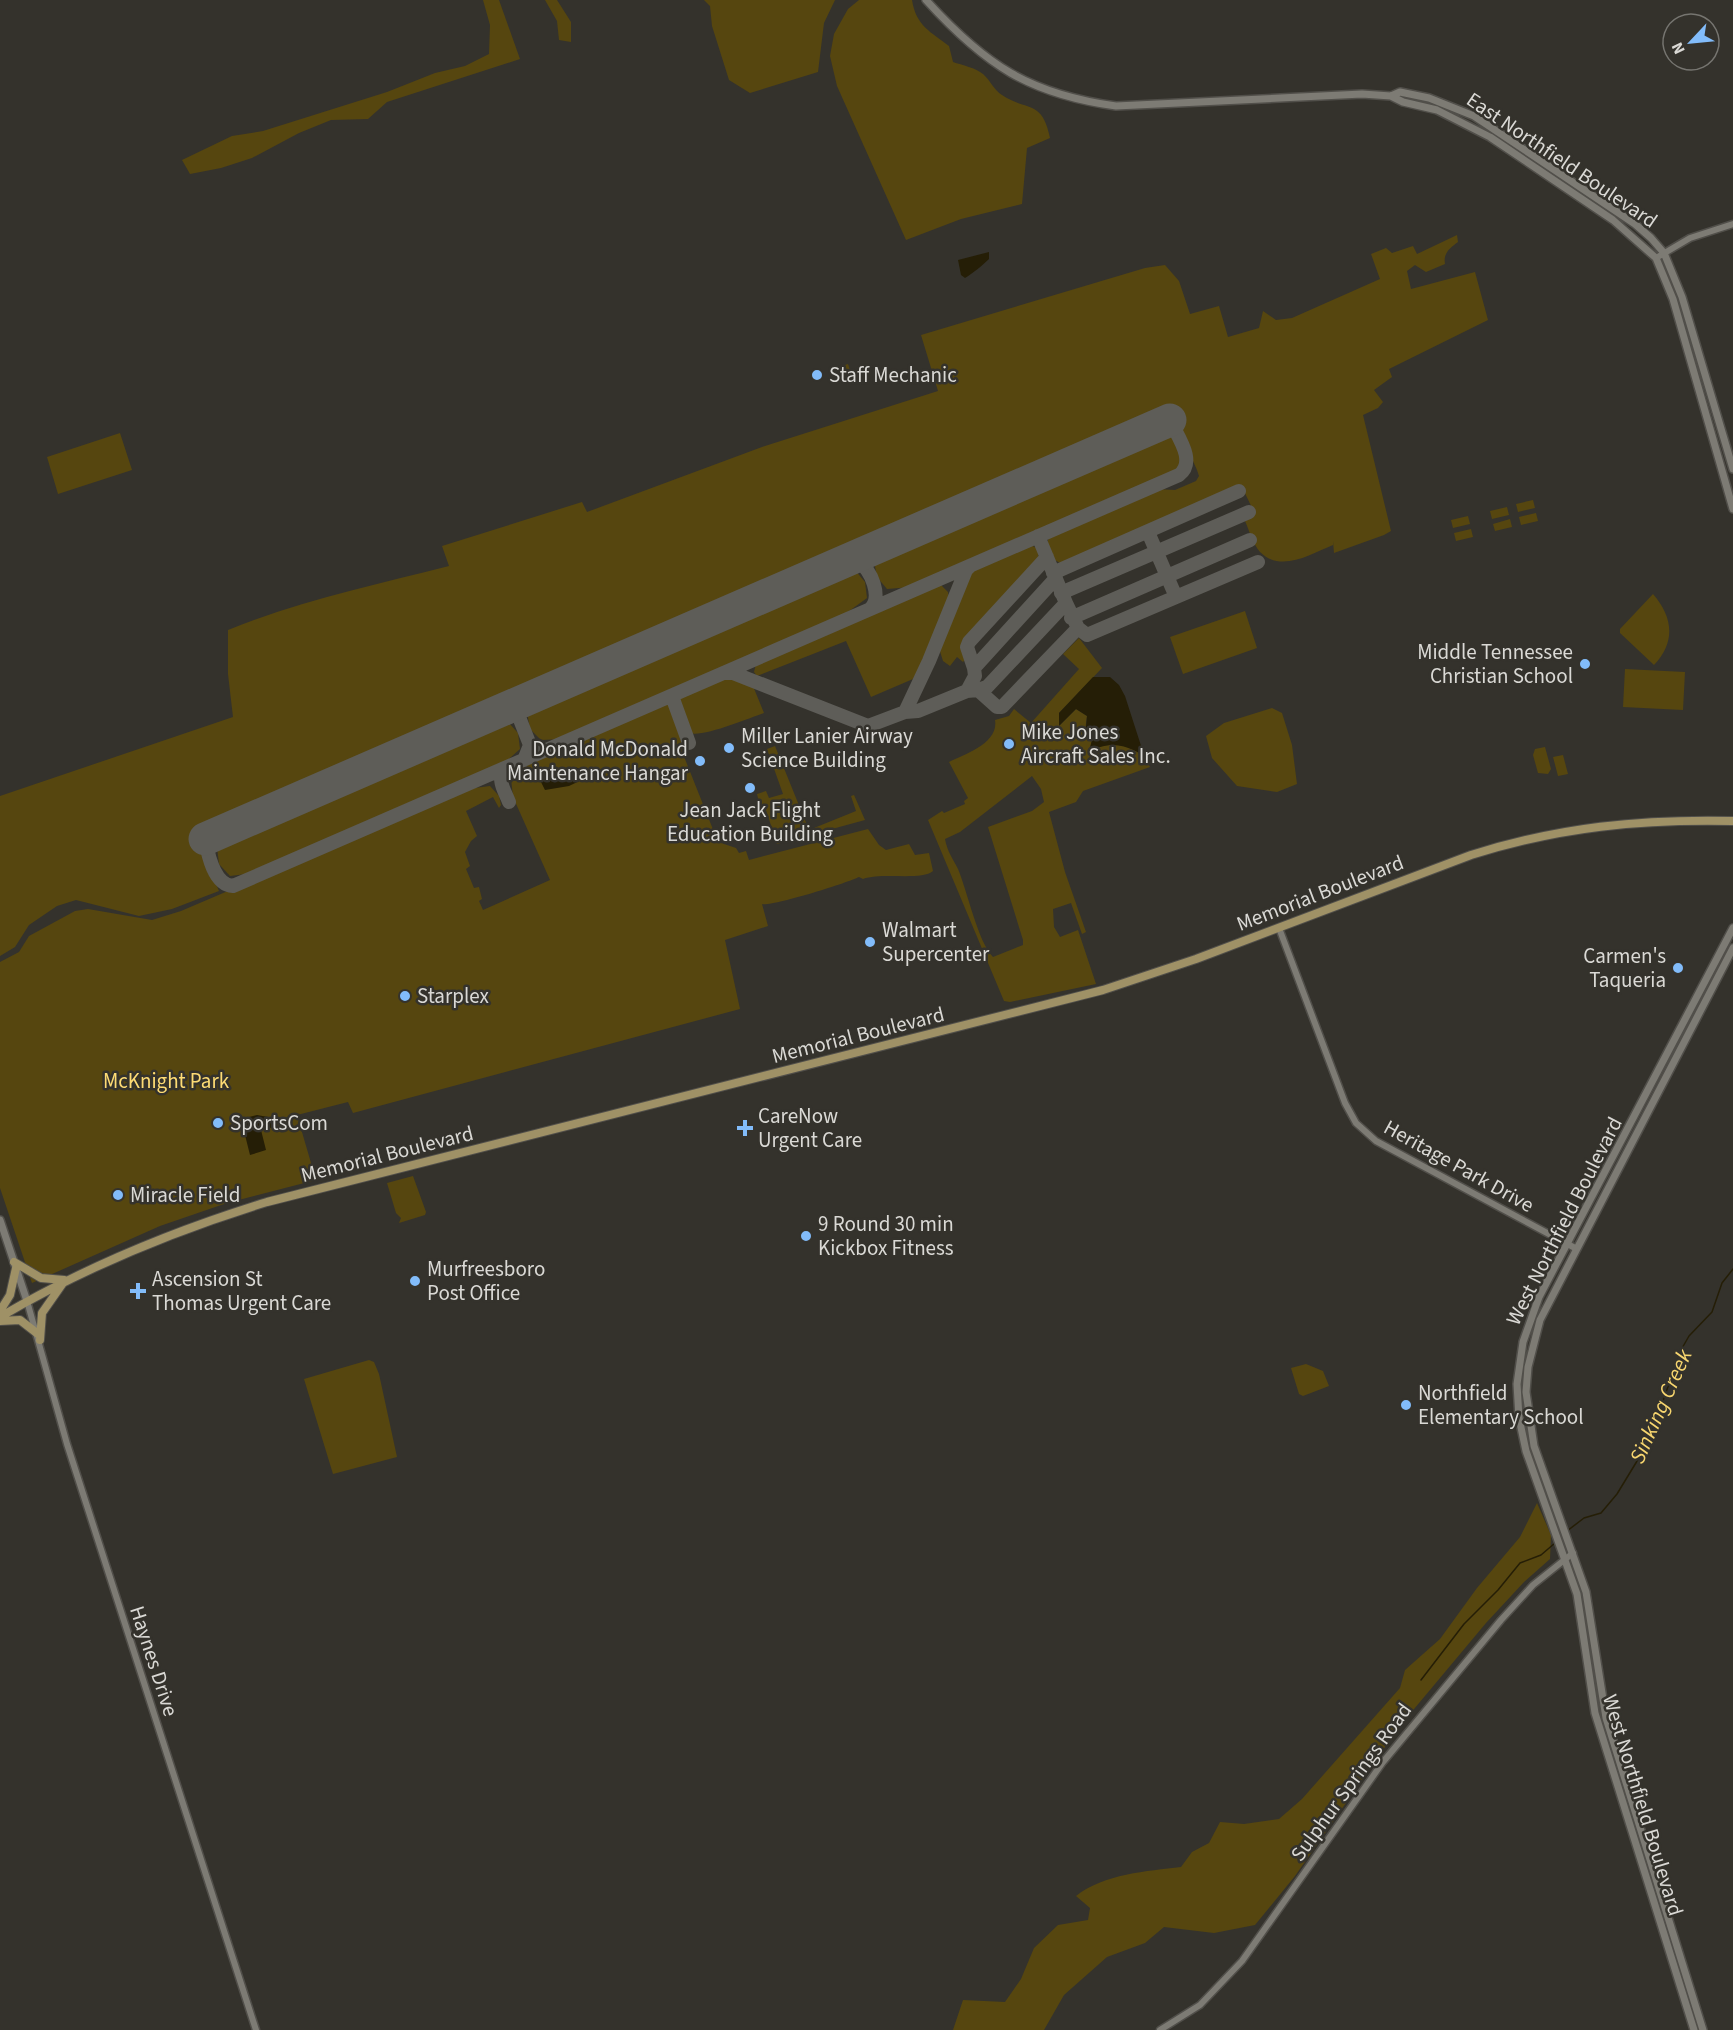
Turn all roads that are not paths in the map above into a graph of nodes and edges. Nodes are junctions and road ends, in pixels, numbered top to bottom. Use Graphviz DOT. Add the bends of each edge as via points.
graph roads {
  1 [pos="926,0"];
  2 [pos="1391,96"];
  3 [pos="1733,224"];
  4 [pos="1664,254"];
  5 [pos="1656,258"];
  6 [pos="1733,469"];
  7 [pos="1733,509"];
  8 [pos="1733,814"];
  9 [pos="1720,820"];
  10 [pos="1733,821"];
  11 [pos="1733,826"];
  12 [pos="1279,928"];
  13 [pos="1733,928"];
  14 [pos="1733,948"];
  15 [pos="1589,1203"];
  16 [pos="1598,1207"];
  17 [pos="0,1220"];
  18 [pos="1567,1244"];
  19 [pos="1575,1248"];
  20 [pos="15,1265"];
  21 [pos="65,1280"];
  22 [pos="27,1301"];
  23 [pos="0,1311"];
  24 [pos="0,1319"];
  25 [pos="39,1337"];
  26 [pos="1573,1553"];
  27 [pos="1566,1559"];
  28 [pos="256,2030"];
  29 [pos="1160,2030"];
  30 [pos="1694,2030"];
  31 [pos="1703,2030"];
  1 -- 2 [label="main road, East Northfield Boulevard" via="993,63 1031,85 1080,101 1116,106 1362,94"];
  2 -- 4 [label="main road, East Northfield Boulevard" via="1400,92 1429,98 1474,116 1635,224"];
  2 -- 5 [label="main road, East Northfield Boulevard" via="1437,110 1490,137 1614,220"];
  3 -- 4 [label="street" via="1690,238"];
  4 -- 5 [label="street"];
  4 -- 6 [label="main road, East Northfield Boulevard" via="1682,297"];
  5 -- 7 [label="main road, East Northfield Boulevard" via="1673,299"];
  8 -- 9 [label="main road"];
  9 -- 10 [label="main road, Memorial Boulevard"];
  9 -- 11 [label="main road"];
  9 -- 12 [label="main road, Memorial Boulevard" via="1628,822 1515,841"];
  12 -- 18 [label="street, Heritage Park Drive" via="1356,1123 1388,1147"];
  12 -- 21 [label="main road, Memorial Boulevard" via="1139,980 1054,1005 267,1202 181,1230"];
  13 -- 15 [label="main road, West Northfield Boulevard"];
  14 -- 16 [label="main road, West Northfield Boulevard"];
  15 -- 16 [label="main road"];
  15 -- 18 [label="main road, West Northfield Boulevard"];
  16 -- 19 [label="main road, West Northfield Boulevard"];
  17 -- 20 [label="main road"];
  18 -- 19 [label="street, Heritage Park Drive"];
  18 -- 27 [label="main road, West Northfield Boulevard" via="1539,1298 1523,1342 1517,1384 1526,1451"];
  19 -- 26 [label="main road, West Northfield Boulevard" via="1540,1320 1526,1392 1534,1446"];
  20 -- 21 [label="main road" via="41,1278"];
  20 -- 22 [label="main road"];
  20 -- 23 [label="main road" via="10,1295"];
  21 -- 22 [label="main road, Memorial Boulevard"];
  21 -- 25 [label="main road" via="42,1313"];
  22 -- 24 [label="main road, Memorial Boulevard"];
  22 -- 25 [label="street, Haynes Drive"];
  24 -- 25 [label="main road" via="20,1320"];
  25 -- 28 [label="street, Haynes Drive" via="70,1454"];
  26 -- 27 [label="street, Sulphur Springs Road"];
  26 -- 31 [label="main road, West Northfield Boulevard" via="1591,1615 1606,1718"];
  27 -- 29 [label="street, Sulphur Springs Road" via="1533,1585 1501,1620 1383,1762 1242,1961 1200,2005"];
  27 -- 30 [label="main road, West Northfield Boulevard" via="1583,1624 1595,1713"];
}
